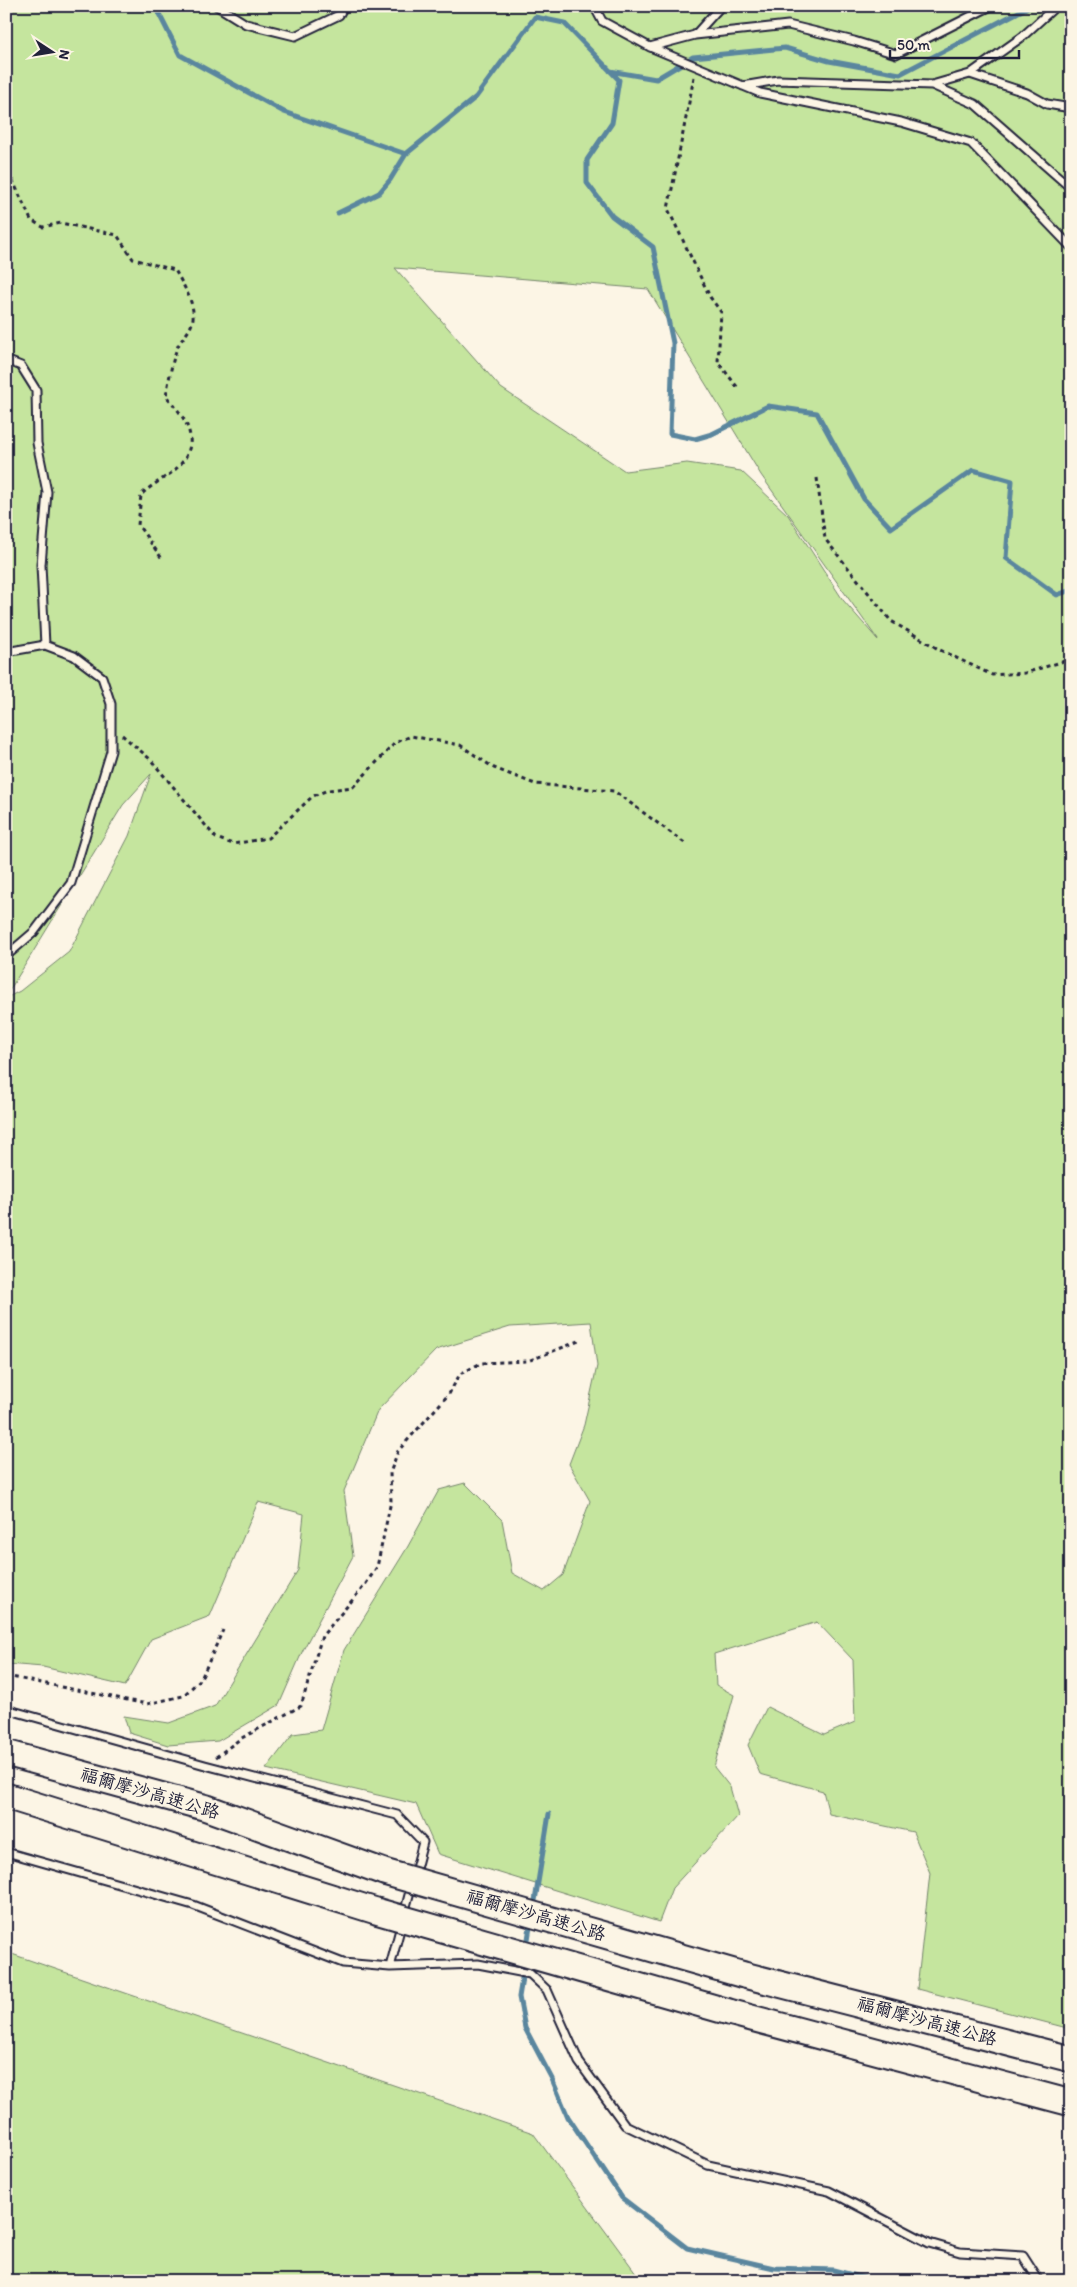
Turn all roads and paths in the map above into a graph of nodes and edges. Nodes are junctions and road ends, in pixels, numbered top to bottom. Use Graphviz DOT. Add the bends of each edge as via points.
graph roads {
  1 [pos="217,6"];
  2 [pos="344,6"];
  3 [pos="594,6"];
  4 [pos="721,6"];
  5 [pos="991,6"];
  6 [pos="1056,6"];
  7 [pos="695,35"];
  8 [pos="650,47"];
  9 [pos="696,67"];
  10 [pos="970,74"];
  11 [pos="932,85"];
  12 [pos="742,86"];
  13 [pos="1071,108"];
  14 [pos="6,175"];
  15 [pos="1071,188"];
  16 [pos="1071,248"];
  17 [pos="6,360"];
  18 [pos="738,388"];
  19 [pos="816,478"];
  20 [pos="163,560"];
  21 [pos="45,645"];
  22 [pos="6,652"];
  23 [pos="1071,659"];
  24 [pos="111,724"];
  25 [pos="686,844"];
  26 [pos="6,956"];
  27 [pos="579,1341"];
  28 [pos="223,1630"];
  29 [pos="6,1676"];
  30 [pos="6,1708"];
  31 [pos="6,1753"];
  32 [pos="205,1765"];
  33 [pos="6,1796"];
  34 [pos="6,1852"];
  35 [pos="390,1967"];
  36 [pos="1071,2059"];
  37 [pos="1071,2103"];
  38 [pos="1039,2281"];
  1 -- 2 [label="lane" via="246,24 295,36 339,15"];
  3 -- 8 [label="lane" via="602,21"];
  4 -- 7 [label="lane"];
  5 -- 7 [label="lane" via="896,54 788,25"];
  6 -- 10 [label="lane" via="1022,37"];
  7 -- 8 [label="lane"];
  8 -- 9 [label="lane"];
  9 -- 12 [label="lane"];
  9 -- 18 [label="path" via="668,209 710,297 721,312 718,362"];
  10 -- 11 [label="lane"];
  10 -- 13 [label="lane" via="1027,93 1047,104"];
  11 -- 12 [label="lane" via="778,80"];
  11 -- 15 [label="lane" via="975,104"];
  12 -- 16 [label="lane" via="760,93 900,122 971,143"];
  14 -- 20 [label="path" via="12,179 31,220 43,227 61,224 117,235 133,259 175,270 189,297 193,312 190,328 176,350 166,396 190,430 188,453 178,467 141,495 138,525"];
  17 -- 21 [label="lane" via="22,366 36,390 37,443 47,492 41,565"];
  19 -- 23 [label="path" via="825,539 891,621 992,675 1025,673"];
  21 -- 22 [label="lane"];
  21 -- 24 [label="lane" via="74,656 102,677 111,704"];
  24 -- 25 [label="path" via="150,759 216,838 233,844 268,838 313,796 328,790 353,787 395,743 411,736 460,745 494,768 535,784 614,790"];
  24 -- 26 [label="lane" via="111,751 72,883 34,932"];
  27 -- 32 [label="path" via="528,1361 481,1363 460,1374 449,1394 398,1451 390,1473 391,1501 377,1567 322,1636 301,1706 240,1740"];
  28 -- 29 [label="path" via="201,1678 183,1696 147,1704"];
  30 -- 32 [label="lane"];
  31 -- 36 [label="highway, 福爾摩沙高速公路, bridge" via="207,1808 384,1872 744,1975"];
  32 -- 35 [label="lane" via="398,1814 423,1842"];
  33 -- 37 [label="highway, bridge" via="376,1911 729,2012"];
  34 -- 35 [label="lane" via="193,1905 342,1963"];
  35 -- 38 [label="lane" via="478,1964 530,1974 547,1990 579,2062 625,2125 708,2165 829,2191 929,2242 960,2252 1023,2256"];
}
